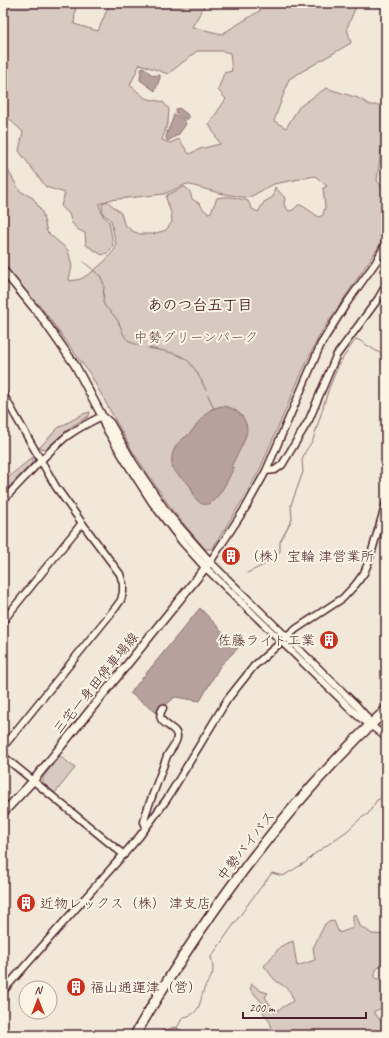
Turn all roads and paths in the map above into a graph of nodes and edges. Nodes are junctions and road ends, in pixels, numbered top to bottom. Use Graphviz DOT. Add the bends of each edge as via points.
graph roads {
  1 [pos="386,243"];
  2 [pos="3,270"];
  3 [pos="386,285"];
  4 [pos="3,394"];
  5 [pos="102,416"];
  6 [pos="41,461"];
  7 [pos="266,471"];
  8 [pos="3,500"];
  9 [pos="386,503"];
  10 [pos="82,523"];
  11 [pos="208,565"];
  12 [pos="3,621"];
  13 [pos="284,639"];
  14 [pos="163,708"];
  15 [pos="386,710"];
  16 [pos="371,724"];
  17 [pos="386,737"];
  18 [pos="3,747"];
  19 [pos="3,756"];
  20 [pos="33,781"];
  21 [pos="3,812"];
  22 [pos="146,828"];
  23 [pos="124,855"];
  24 [pos="3,991"];
  25 [pos="135,1035"];
  1 -- 7 [label="street" via="318,349"];
  2 -- 5 [label="main road" via="54,334 83,378"];
  3 -- 7 [label="street" via="336,356 309,420 282,465 275,470"];
  4 -- 6 [label="street"];
  5 -- 6 [label="street" via="68,436"];
  5 -- 11 [label="main road" via="110,423 167,513"];
  6 -- 8 [label="street"];
  6 -- 10 [label="street"];
  7 -- 11 [label="street"];
  9 -- 13 [label="street" via="369,561 356,584 343,598"];
  10 -- 12 [label="street"];
  10 -- 18 [label="street" via="120,574 123,587 121,600"];
  11 -- 13 [label="street"];
  11 -- 20 [label="main road, 三宅一身田停車場線"];
  13 -- 16 [label="street" via="358,716"];
  13 -- 22 [label="street" via="254,666 227,700 167,799"];
  14 -- 22 [label="street" via="160,714 162,720 175,731 177,738 146,814"];
  15 -- 16 [label="highway, 中勢バイパス"];
  16 -- 17 [label="street"];
  16 -- 25 [label="highway, 中勢バイパス" via="311,788 232,885 186,951"];
  19 -- 20 [label="street"];
  20 -- 21 [label="main road, 三宅一身田停車場線"];
  20 -- 23 [label="street"];
  22 -- 23 [label="street"];
  23 -- 24 [label="street"];
}
